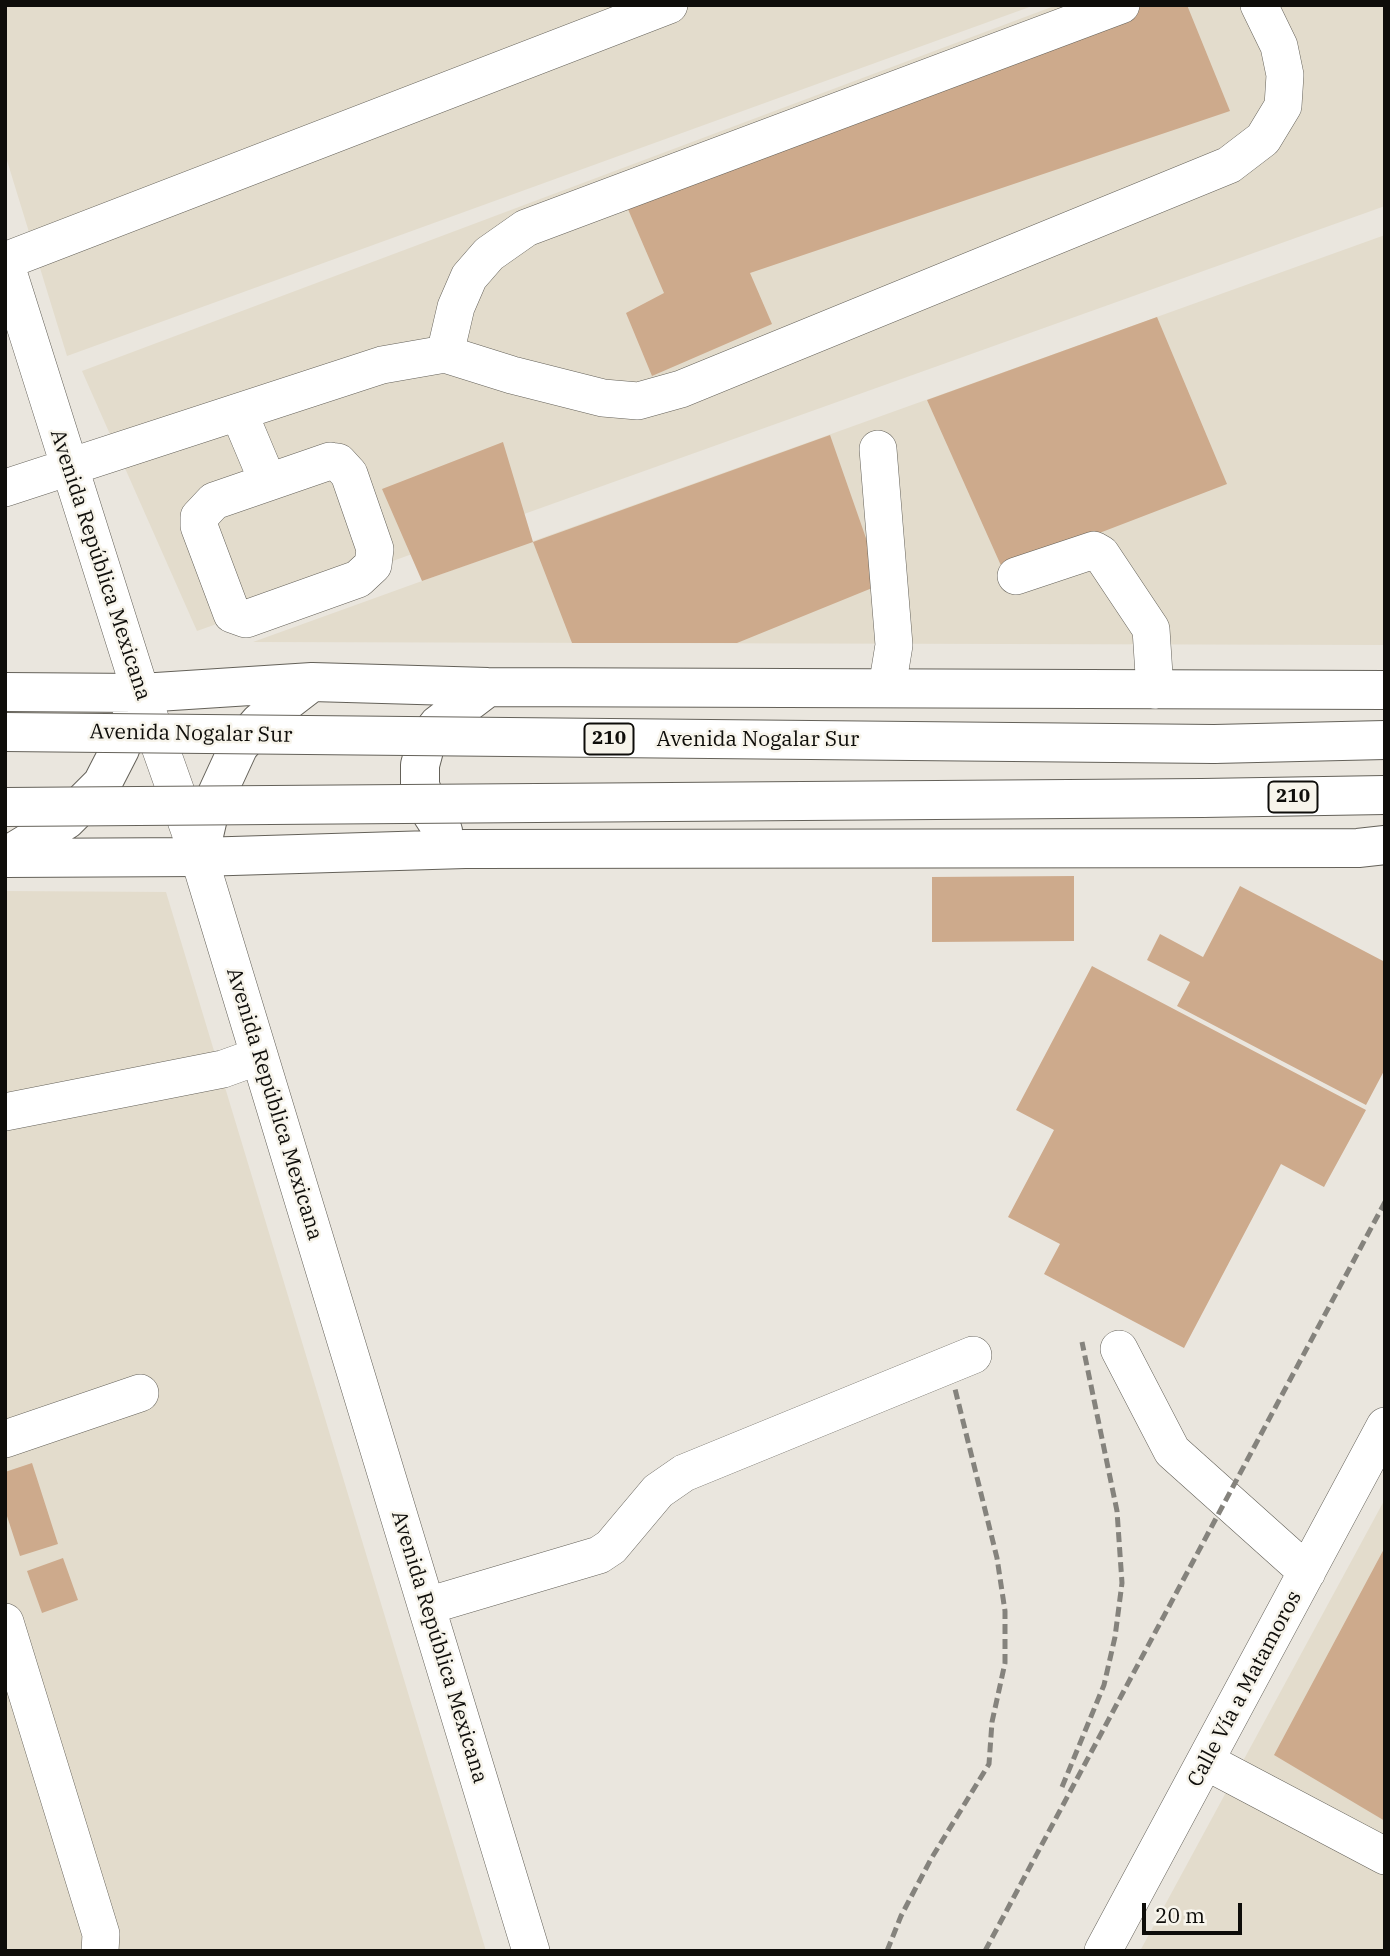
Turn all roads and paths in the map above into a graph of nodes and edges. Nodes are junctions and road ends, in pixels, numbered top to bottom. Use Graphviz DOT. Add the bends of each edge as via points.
graph roads {
  1 [pos="669,5"];
  2 [pos="1121,5"];
  3 [pos="1259,5"];
  4 [pos="5,262"];
  5 [pos="445,354"];
  6 [pos="239,413"];
  7 [pos="878,449"];
  8 [pos="69,469"];
  9 [pos="268,482"];
  10 [pos="5,488"];
  11 [pos="1016,576"];
  12 [pos="312,682"];
  13 [pos="488,687"];
  14 [pos="887,688"];
  15 [pos="1155,690"];
  16 [pos="1385,691"];
  17 [pos="5,692"];
  18 [pos="141,694"];
  19 [pos="5,732"];
  20 [pos="1385,740"];
  21 [pos="1385,796"];
  22 [pos="5,807"];
  23 [pos="1385,845"];
  24 [pos="465,849"];
  25 [pos="5,857"];
  26 [pos="199,858"];
  27 [pos="259,1056"];
  28 [pos="5,1112"];
  29 [pos="1119,1349"];
  30 [pos="973,1355"];
  31 [pos="140,1393"];
  32 [pos="1385,1426"];
  33 [pos="5,1439"];
  34 [pos="1307,1572"];
  35 [pos="427,1606"];
  36 [pos="5,1622"];
  37 [pos="1207,1762"];
  38 [pos="1385,1856"];
  39 [pos="100,1951"];
  40 [pos="531,1951"];
  41 [pos="1103,1951"];
  1 -- 4 [label="street"];
  2 -- 5 [label="street" via="526,228 489,254 469,277"];
  3 -- 5 [label="street" via="1279,46 1285,75 1283,106 1263,139 1229,165 681,389 638,401 590,395"];
  4 -- 8 [label="street, Avenida República Mexicana"];
  5 -- 6 [label="street" via="382,365"];
  6 -- 8 [label="street"];
  6 -- 9 [label="street"];
  7 -- 14 [label="street" via="894,645"];
  8 -- 10 [label="street"];
  8 -- 18 [label="street, Avenida República Mexicana"];
  9 -- 9 [label="street" via="214,501 199,517 228,607 232,614 246,619 358,579 375,558 376,549 349,474 338,462"];
  11 -- 15 [label="street" via="1094,550 1101,554 1151,629"];
  12 -- 13 [label="highway"];
  12 -- 18 [label="highway"];
  12 -- 26 [label="highway" via="239,746 210,809"];
  13 -- 14 [label="highway"];
  13 -- 24 [label="highway" via="438,724 427,739 420,765 420,785 428,808 438,826"];
  14 -- 15 [label="highway"];
  15 -- 16 [label="highway"];
  17 -- 18 [label="highway"];
  18 -- 25 [label="highway" via="102,784 66,820"];
  18 -- 26 [label="street, Avenida República Mexicana"];
  19 -- 20 [label="highway, Avenida Nogalar Sur / 210, bridge" via="1214,744"];
  21 -- 22 [label="highway, 210, bridge"];
  23 -- 24 [label="highway"];
  24 -- 26 [label="highway"];
  25 -- 26 [label="highway"];
  26 -- 27 [label="street, Avenida República Mexicana"];
  27 -- 28 [label="street" via="223,1069"];
  27 -- 35 [label="street, Avenida República Mexicana"];
  29 -- 34 [label="street" via="1172,1451"];
  30 -- 35 [label="street" via="684,1472 658,1491 611,1547 598,1555"];
  31 -- 33 [label="street"];
  32 -- 34 [label="street, Calle Vía a Matamoros"];
  34 -- 37 [label="street, Calle Vía a Matamoros"];
  35 -- 40 [label="street, Avenida República Mexicana"];
  36 -- 39 [label="street" via="101,1934"];
  37 -- 38 [label="street"];
  37 -- 41 [label="street, Calle Vía a Matamoros"];
}
